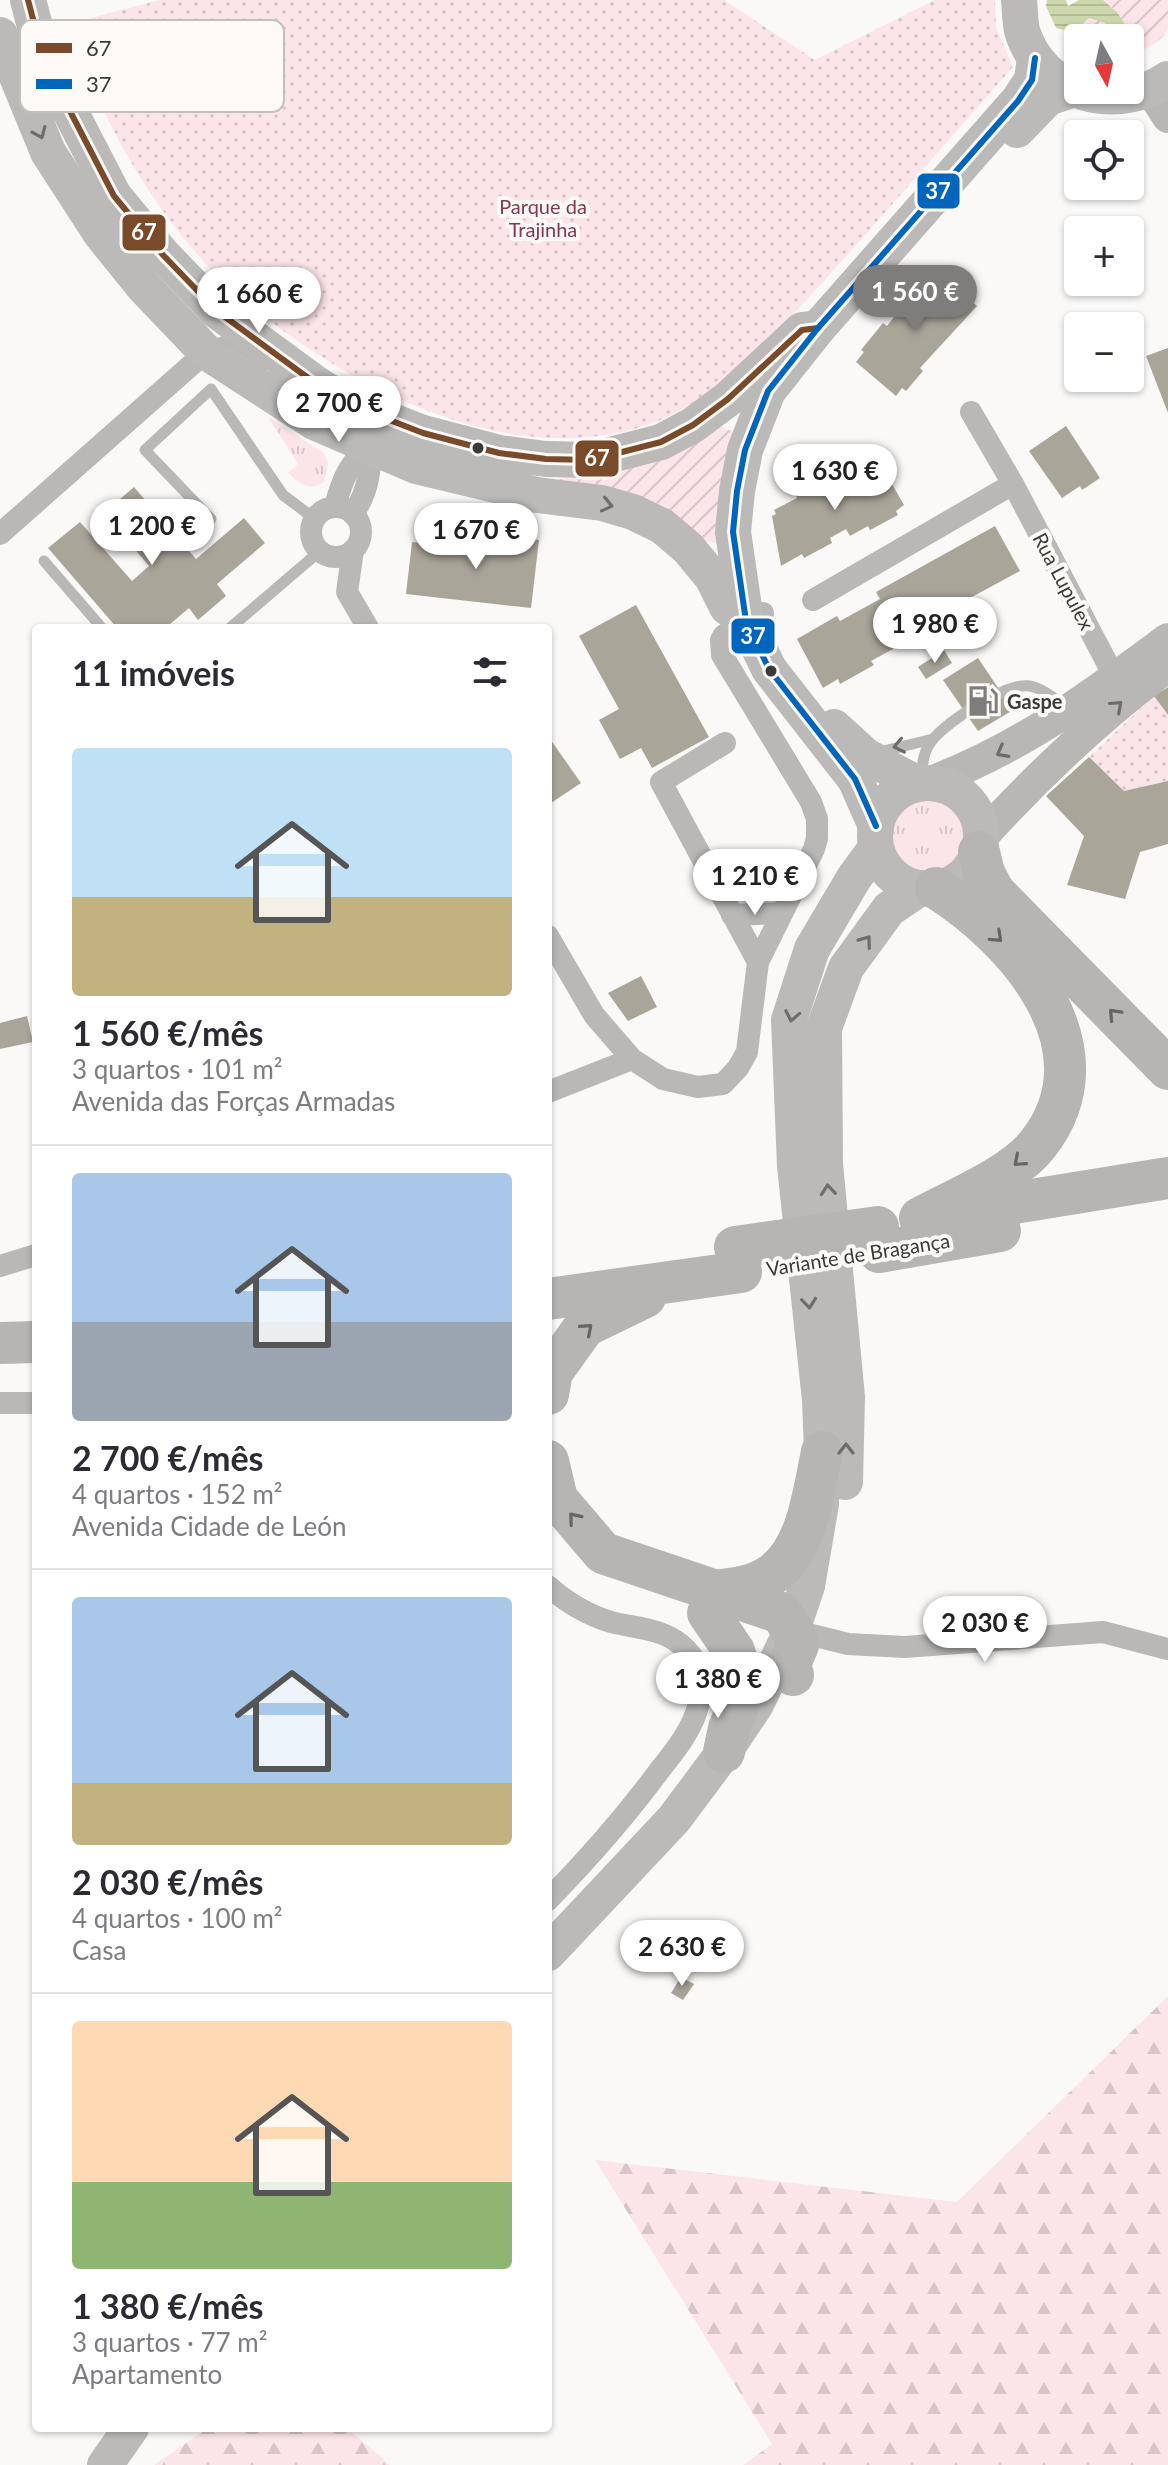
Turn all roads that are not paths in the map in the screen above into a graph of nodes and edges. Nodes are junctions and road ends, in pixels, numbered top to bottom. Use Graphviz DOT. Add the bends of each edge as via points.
graph roads {
  1 [pos="28,0"];
  2 [pos="1019,0"];
  3 [pos="33,20"];
  4 [pos="0,35"];
  5 [pos="1035,58"];
  6 [pos="20,84"];
  7 [pos="1064,85"];
  8 [pos="1064,93"];
  9 [pos="32,112"];
  10 [pos="70,112"];
  11 [pos="818,328"];
  12 [pos="206,352"];
  13 [pos="315,383"];
  14 [pos="971,412"];
  15 [pos="699,421"];
  16 [pos="329,429"];
  17 [pos="756,446"];
  18 [pos="369,447"];
  19 [pos="591,460"];
  20 [pos="416,466"];
  21 [pos="345,476"];
  22 [pos="1013,484"];
  23 [pos="366,489"];
  24 [pos="334,513"];
  25 [pos="211,519"];
  26 [pos="0,534"];
  27 [pos="743,537"];
  28 [pos="688,548"];
  29 [pos="353,550"];
  30 [pos="325,554"];
  31 [pos="44,561"];
  32 [pos="347,586"];
  33 [pos="813,600"];
  34 [pos="755,617"];
  35 [pos="99,624"];
  36 [pos="235,624"];
  37 [pos="366,624"];
  38 [pos="1168,639"];
  39 [pos="1168,666"];
  40 [pos="1115,678"];
  41 [pos="1068,710"];
  42 [pos="933,739"];
  43 [pos="725,743"];
  44 [pos="866,756"];
  45 [pos="923,784"];
  46 [pos="1017,798"];
  47 [pos="876,837"];
  48 [pos="980,845"];
  49 [pos="928,888"];
  50 [pos="782,913"];
  51 [pos="732,915"];
  52 [pos="552,943"];
  53 [pos="758,962"];
  54 [pos="632,1059"];
  55 [pos="1168,1069"];
  56 [pos="552,1090"];
  57 [pos="1168,1178"];
  58 [pos="1168,1203"];
  59 [pos="920,1218"];
  60 [pos="878,1239"];
  61 [pos="32,1256"];
  62 [pos="738,1260"];
  63 [pos="0,1266"];
  64 [pos="552,1274"];
  65 [pos="682,1279"];
  66 [pos="552,1298"];
  67 [pos="32,1342"];
  68 [pos="0,1343"];
  69 [pos="32,1365"];
  70 [pos="0,1366"];
  71 [pos="552,1372"];
  72 [pos="0,1403"];
  73 [pos="32,1403"];
  74 [pos="822,1452"];
  75 [pos="552,1478"];
  76 [pos="552,1537"];
  77 [pos="552,1589"];
  78 [pos="711,1602"];
  79 [pos="808,1626"];
  80 [pos="1168,1649"];
  81 [pos="793,1675"];
  82 [pos="724,1752"];
  83 [pos="552,1896"];
  84 [pos="552,1949"];
  85 [pos="552,1964"];
  86 [pos="128,2432"];
  87 [pos="105,2465"];
  1 -- 3 [label="main road"];
  2 -- 5 [label="main road" via="1022,30"];
  4 -- 6 [label="main road, one-way"];
  5 -- 7 [label="main road"];
  5 -- 11 [label="main road" via="1032,80 1018,101"];
  8 -- 17 [label="main road" via="1031,113 811,361"];
  9 -- 12 [label="main road, one-way" via="48,152 101,234"];
  10 -- 13 [label="main road" via="114,196 163,255 217,311"];
  11 -- 15 [label="main road" via="802,330"];
  11 -- 17 [label="main road" via="768,391"];
  12 -- 13 [label="street" via="232,345 289,384"];
  12 -- 16 [label="main road"];
  12 -- 26 [label="street"];
  13 -- 18 [label="street" via="324,405 356,424"];
  13 -- 19 [label="main road" via="348,404 423,433 499,453"];
  14 -- 22 [label="street, Rua Lupulex"];
  15 -- 17 [label="main road" via="737,425"];
  15 -- 19 [label="main road" via="661,442"];
  16 -- 18 [label="main road"];
  16 -- 21 [label="street" via="343,456"];
  17 -- 27 [label="main road" via="737,491"];
  18 -- 19 [label="street" via="382,440 402,440 470,461 549,472"];
  18 -- 20 [label="main road"];
  18 -- 21 [label="street"];
  18 -- 23 [label="street"];
  20 -- 23 [label="street" via="383,476"];
  20 -- 28 [label="main road, one-way" via="633,512 662,526"];
  21 -- 24 [label="street"];
  22 -- 33 [label="street"];
  22 -- 40 [label="street, Rua Lupulex"];
  23 -- 24 [label="street"];
  24 -- 25 [label="lane" via="283,495 211,389 145,450"];
  24 -- 29 [label="street" via="361,528"];
  24 -- 30 [label="street" via="312,525 312,539"];
  27 -- 28 [label="main road" via="714,551"];
  27 -- 34 [label="main road"];
  28 -- 34 [label="main road" via="712,577 727,607"];
  29 -- 30 [label="street"];
  29 -- 32 [label="street"];
  30 -- 32 [label="street"];
  30 -- 36 [label="lane"];
  31 -- 35 [label="lane"];
  32 -- 37 [label="street"];
  34 -- 44 [label="main road" via="792,677"];
  34 -- 47 [label="main road" via="769,669 855,779"];
  34 -- 50 [label="street" via="724,635 722,655 817,819 814,849"];
  38 -- 40 [label="street"];
  46 -- 39 [label="street, one-way"];
  40 -- 41 [label="street"];
  41 -- 42 [label="lane" via="1030,686 1001,692"];
  41 -- 45 [label="street, one-way" via="977,765"];
  41 -- 46 [label="street" via="1068,731 1027,770"];
  42 -- 44 [label="lane, one-way"];
  42 -- 45 [label="lane" via="922,760"];
  43 -- 51 [label="street" via="661,782"];
  44 -- 45 [label="main road"];
  45 -- 47 [label="main road" via="890,799 881,811"];
  45 -- 48 [label="main road" via="945,786 966,800 979,822"];
  46 -- 48 [label="street"];
  47 -- 49 [label="main road" via="891,875"];
  47 -- 74 [label="main road, one-way" via="812,949 789,1020 795,1166"];
  48 -- 49 [label="main road" via="963,876"];
  55 -- 48 [label="highway, one-way" via="994,892 984,873"];
  49 -- 59 [label="highway, one-way" via="964,906 1008,946 1051,1008 1062,1033 1065,1072 1057,1114 1037,1145 1009,1170"];
  79 -- 49 [label="main road, one-way" via="837,1555 846,1460 847,1397 825,1164 824,1028 846,968 889,909"];
  50 -- 51 [label="street"];
  50 -- 53 [label="street"];
  51 -- 53 [label="street"];
  52 -- 54 [label="street" via="594,1015"];
  53 -- 54 [label="street" via="747,1052 723,1084 698,1087 663,1079"];
  54 -- 56 [label="street"];
  57 -- 59 [label="highway, Variante de Bragança"];
  58 -- 60 [label="highway, Variante de Bragança"];
  59 -- 60 [label="highway, Variante de Bragança"];
  60 -- 62 [label="highway, Variante de Bragança, bridge"];
  61 -- 63 [label="street"];
  62 -- 64 [label="highway, Variante de Bragança"];
  62 -- 65 [label="highway, Variante de Bragança"];
  65 -- 66 [label="highway, Variante de Bragança"];
  71 -- 65 [label="highway, one-way" via="585,1326"];
  67 -- 68 [label="highway"];
  69 -- 70 [label="highway"];
  72 -- 73 [label="street"];
  74 -- 78 [label="highway" via="805,1525 790,1556 769,1577"];
  74 -- 79 [label="main road" via="821,1504 807,1586"];
  78 -- 75 [label="highway, one-way" via="603,1553 557,1499"];
  76 -- 78 [label="highway" via="590,1573"];
  77 -- 83 [label="street" via="583,1611 679,1642 697,1662 702,1682 692,1725 672,1754 594,1853"];
  78 -- 79 [label="highway" via="781,1613"];
  78 -- 82 [label="highway" via="741,1673 742,1697"];
  79 -- 80 [label="street" via="848,1644 905,1647 1103,1632"];
  79 -- 81 [label="highway" via="790,1664"];
  79 -- 82 [label="main road"];
  81 -- 85 [label="main road" via="776,1713 741,1766 685,1831"];
  82 -- 84 [label="main road" via="674,1819"];
  86 -- 87 [label="main road"];
}
